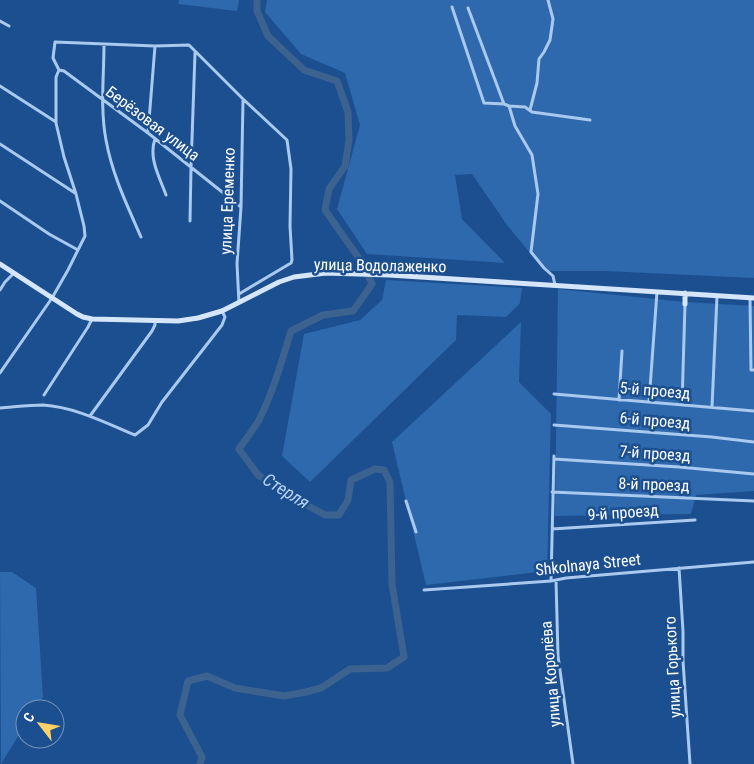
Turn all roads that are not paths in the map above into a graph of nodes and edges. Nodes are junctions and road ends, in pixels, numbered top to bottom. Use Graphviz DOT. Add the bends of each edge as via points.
graph roads {
  1 [pos="548,0"];
  2 [pos="452,7"];
  3 [pos="468,8"];
  4 [pos="0,21"];
  5 [pos="9,26"];
  6 [pos="104,44"];
  7 [pos="155,46"];
  8 [pos="196,52"];
  9 [pos="59,70"];
  10 [pos="0,86"];
  11 [pos="242,99"];
  12 [pos="102,100"];
  13 [pos="504,104"];
  14 [pos="509,106"];
  15 [pos="530,110"];
  16 [pos="590,120"];
  17 [pos="56,123"];
  18 [pos="148,134"];
  19 [pos="155,139"];
  20 [pos="0,144"];
  21 [pos="191,168"];
  22 [pos="76,194"];
  23 [pos="166,195"];
  24 [pos="0,201"];
  25 [pos="240,207"];
  26 [pos="190,222"];
  27 [pos="141,237"];
  28 [pos="78,250"];
  29 [pos="0,264"];
  30 [pos="14,273"];
  31 [pos="555,285"];
  32 [pos="0,290"];
  33 [pos="657,292"];
  34 [pos="685,293"];
  35 [pos="239,294"];
  36 [pos="717,295"];
  37 [pos="52,298"];
  38 [pos="752,298"];
  39 [pos="239,303"];
  40 [pos="685,304"];
  41 [pos="222,311"];
  42 [pos="92,319"];
  43 [pos="155,320"];
  44 [pos="753,337"];
  45 [pos="622,351"];
  46 [pos="753,370"];
  47 [pos="0,373"];
  48 [pos="554,394"];
  49 [pos="44,395"];
  50 [pos="619,400"];
  51 [pos="649,402"];
  52 [pos="682,405"];
  53 [pos="712,407"];
  54 [pos="0,408"];
  55 [pos="754,411"];
  56 [pos="90,416"];
  57 [pos="554,425"];
  58 [pos="754,442"];
  59 [pos="554,457"];
  60 [pos="754,474"];
  61 [pos="552,492"];
  62 [pos="406,501"];
  63 [pos="754,501"];
  64 [pos="695,520"];
  65 [pos="552,529"];
  66 [pos="416,532"];
  67 [pos="754,562"];
  68 [pos="680,568"];
  69 [pos="554,581"];
  70 [pos="424,590"];
  71 [pos="573,764"];
  72 [pos="690,764"];
  1 -- 15 [label="street" via="553,19 550,40 539,59"];
  2 -- 13 [label="street" via="484,103"];
  3 -- 13 [label="street"];
  4 -- 5 [label="street"];
  6 -- 7 [label="street"];
  6 -- 9 [label="street" via="56,42 53,58"];
  6 -- 12 [label="street"];
  7 -- 8 [label="street" via="189,45"];
  7 -- 18 [label="street"];
  8 -- 11 [label="street"];
  8 -- 21 [label="street"];
  9 -- 12 [label="street, Берёзовая улица"];
  9 -- 17 [label="street" via="56,77"];
  10 -- 17 [label="street"];
  11 -- 25 [label="street, улица Еременко"];
  11 -- 35 [label="street" via="287,140 291,169 292,260"];
  12 -- 18 [label="street, Берёзовая улица"];
  12 -- 27 [label="street" via="111,162"];
  13 -- 14 [label="street"];
  14 -- 15 [label="street"];
  14 -- 31 [label="street" via="515,126 532,155 538,194 531,252 553,276"];
  15 -- 16 [label="street"];
  17 -- 22 [label="street"];
  18 -- 19 [label="street, Берёзовая улица"];
  19 -- 21 [label="street, Берёзовая улица"];
  19 -- 23 [label="street" via="152,156"];
  20 -- 22 [label="street"];
  21 -- 25 [label="street, Берёзовая улица"];
  21 -- 26 [label="street"];
  22 -- 28 [label="street" via="85,236"];
  24 -- 28 [label="street"];
  25 -- 35 [label="street, улица Еременко"];
  28 -- 37 [label="street"];
  29 -- 30 [label="main road, улица Водолаженко"];
  30 -- 32 [label="street"];
  30 -- 37 [label="main road, улица Водолаженко"];
  31 -- 33 [label="main road, улица Водолаженко"];
  31 -- 39 [label="main road, улица Водолаженко" via="389,274 314,274 279,282"];
  33 -- 34 [label="main road, улица Водолаженко"];
  33 -- 51 [label="street"];
  34 -- 36 [label="main road, улица Водолаженко"];
  34 -- 40 [label="main road"];
  35 -- 39 [label="street, улица Еременко"];
  36 -- 38 [label="main road, улица Водолаженко"];
  36 -- 53 [label="street"];
  37 -- 42 [label="main road, улица Водолаженко" via="77,314"];
  37 -- 47 [label="street"];
  38 -- 44 [label="street"];
  39 -- 41 [label="main road, улица Водолаженко"];
  40 -- 52 [label="street"];
  41 -- 43 [label="main road, улица Водолаженко" via="178,321"];
  41 -- 56 [label="street" via="226,317 222,326 162,402 148,425 134,435"];
  42 -- 43 [label="main road, улица Водолаженко"];
  42 -- 49 [label="street"];
  43 -- 56 [label="street" via="152,331"];
  44 -- 46 [label="street"];
  45 -- 50 [label="street"];
  48 -- 50 [label="street, 5-й проезд"];
  50 -- 51 [label="street, 5-й проезд"];
  51 -- 52 [label="street, 5-й проезд"];
  52 -- 53 [label="street, 5-й проезд"];
  53 -- 55 [label="street, 5-й проезд"];
  54 -- 56 [label="street" via="43,405"];
  57 -- 58 [label="street, 6-й проезд"];
  59 -- 60 [label="street, 7-й проезд"];
  59 -- 61 [label="street, улица Королёва"];
  61 -- 63 [label="street, 8-й проезд"];
  61 -- 65 [label="street, улица Королёва"];
  62 -- 66 [label="street"];
  64 -- 65 [label="street, 9-й проезд"];
  65 -- 69 [label="street, улица Королёва"];
  67 -- 68 [label="street, Shkolnaya Street"];
  68 -- 69 [label="street, Shkolnaya Street"];
  68 -- 72 [label="street, улица Горького"];
  69 -- 70 [label="street, Shkolnaya Street"];
  69 -- 71 [label="street, улица Королёва" via="558,656"];
}
